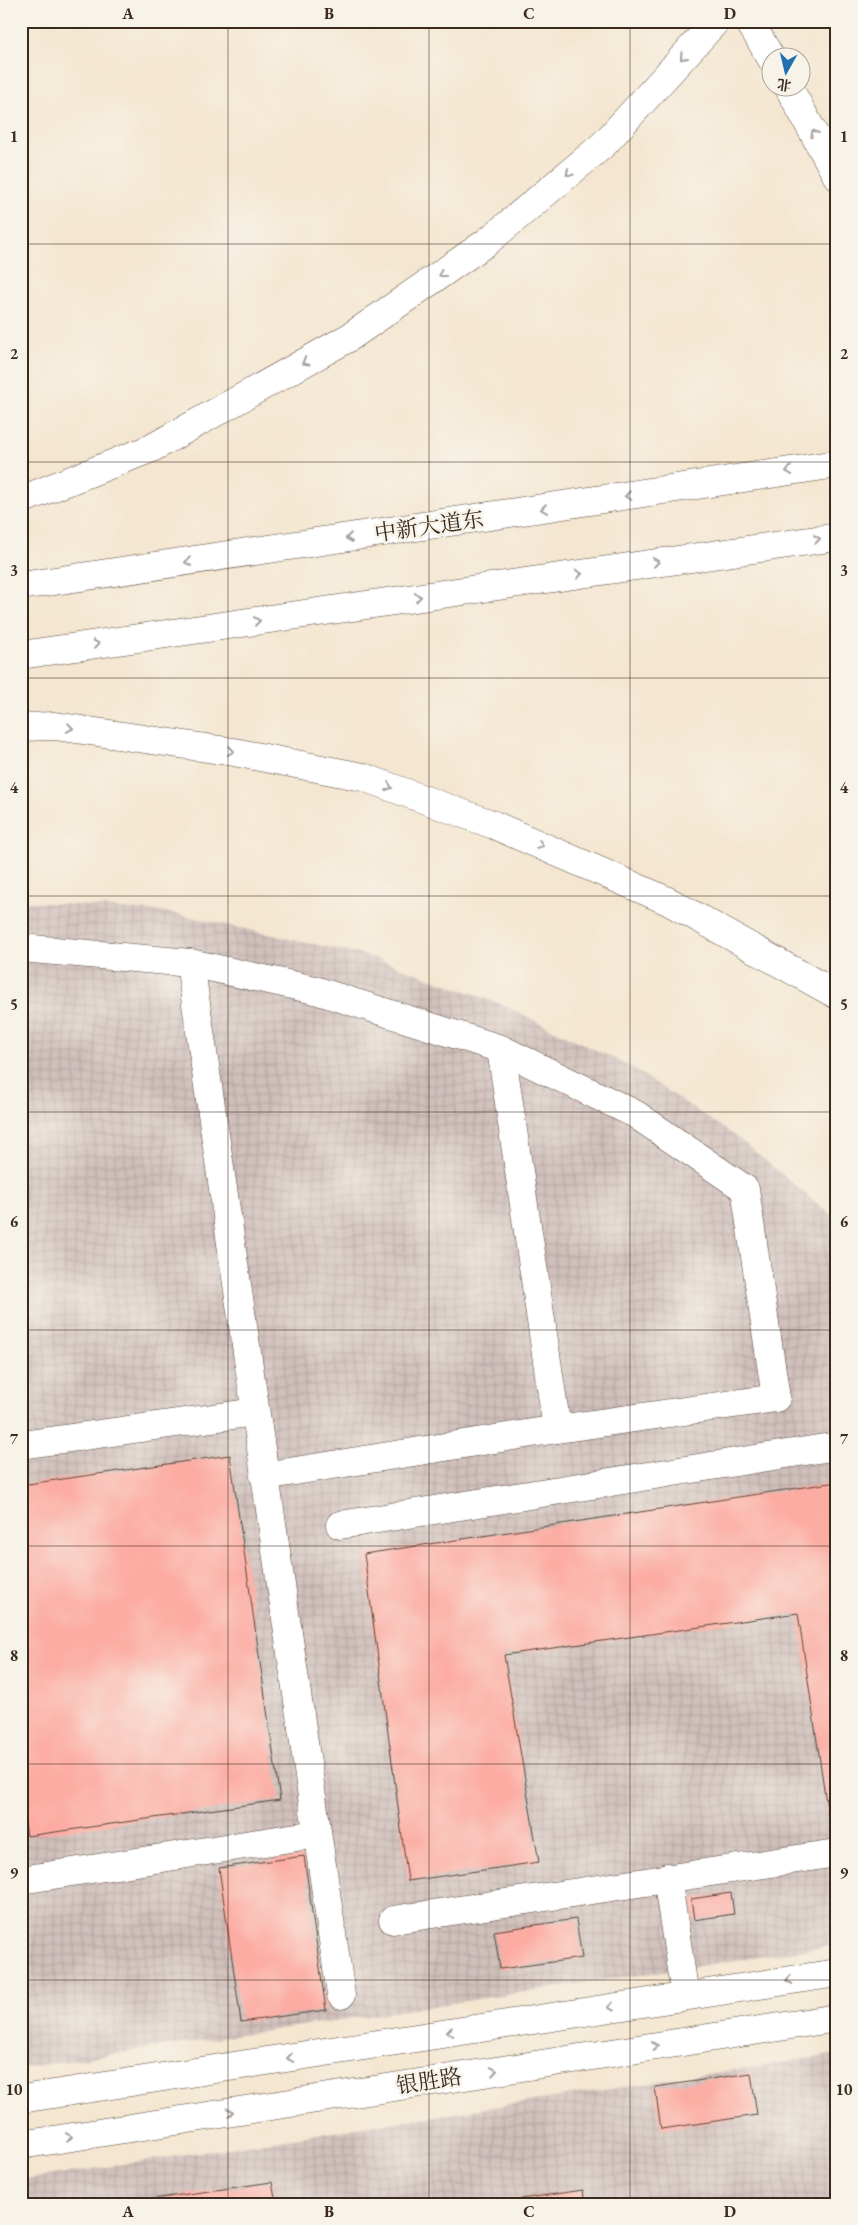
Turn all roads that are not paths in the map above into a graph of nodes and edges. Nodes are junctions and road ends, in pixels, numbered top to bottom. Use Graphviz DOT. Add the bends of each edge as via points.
graph roads {
  1 [pos="716,21"];
  2 [pos="749,21"];
  3 [pos="765,48"];
  4 [pos="794,98"];
  5 [pos="837,176"];
  6 [pos="837,464"];
  7 [pos="21,500"];
  8 [pos="837,537"];
  9 [pos="21,586"];
  10 [pos="21,655"];
  11 [pos="21,727"];
  12 [pos="21,948"];
  13 [pos="190,963"];
  14 [pos="837,995"];
  15 [pos="501,1049"];
  16 [pos="255,1412"];
  17 [pos="557,1429"];
  18 [pos="21,1444"];
  19 [pos="837,1446"];
  20 [pos="264,1476"];
  21 [pos="340,1525"];
  22 [pos="316,1834"];
  23 [pos="837,1853"];
  24 [pos="667,1877"];
  25 [pos="21,1880"];
  26 [pos="393,1920"];
  27 [pos="837,1973"];
  28 [pos="341,1995"];
  29 [pos="686,1996"];
  30 [pos="837,2018"];
  31 [pos="21,2099"];
  32 [pos="21,2145"];
  1 -- 7 [label="main road, one-way" via="604,144 479,248 350,337 152,448"];
  2 -- 3 [label="main road"];
  5 -- 4 [label="main road, one-way"];
  6 -- 9 [label="main road, 中新大道东, one-way"];
  10 -- 8 [label="main road, one-way"];
  11 -- 14 [label="main road, one-way" via="55,726 234,752 363,777 494,825 668,901"];
  12 -- 13 [label="main road"];
  13 -- 15 [label="main road" via="315,990"];
  13 -- 16 [label="main road"];
  15 -- 17 [label="main road"];
  15 -- 17 [label="main road" via="635,1114 745,1189 776,1398"];
  16 -- 18 [label="main road"];
  16 -- 20 [label="main road"];
  17 -- 20 [label="main road"];
  19 -- 21 [label="main road"];
  20 -- 22 [label="main road"];
  22 -- 25 [label="main road"];
  22 -- 28 [label="main road"];
  23 -- 24 [label="main road"];
  24 -- 26 [label="main road"];
  24 -- 29 [label="main road"];
  27 -- 29 [label="main road, 银胜路, one-way"];
  29 -- 31 [label="main road, 银胜路, one-way"];
  32 -- 30 [label="main road, 银胜路, one-way"];
}
